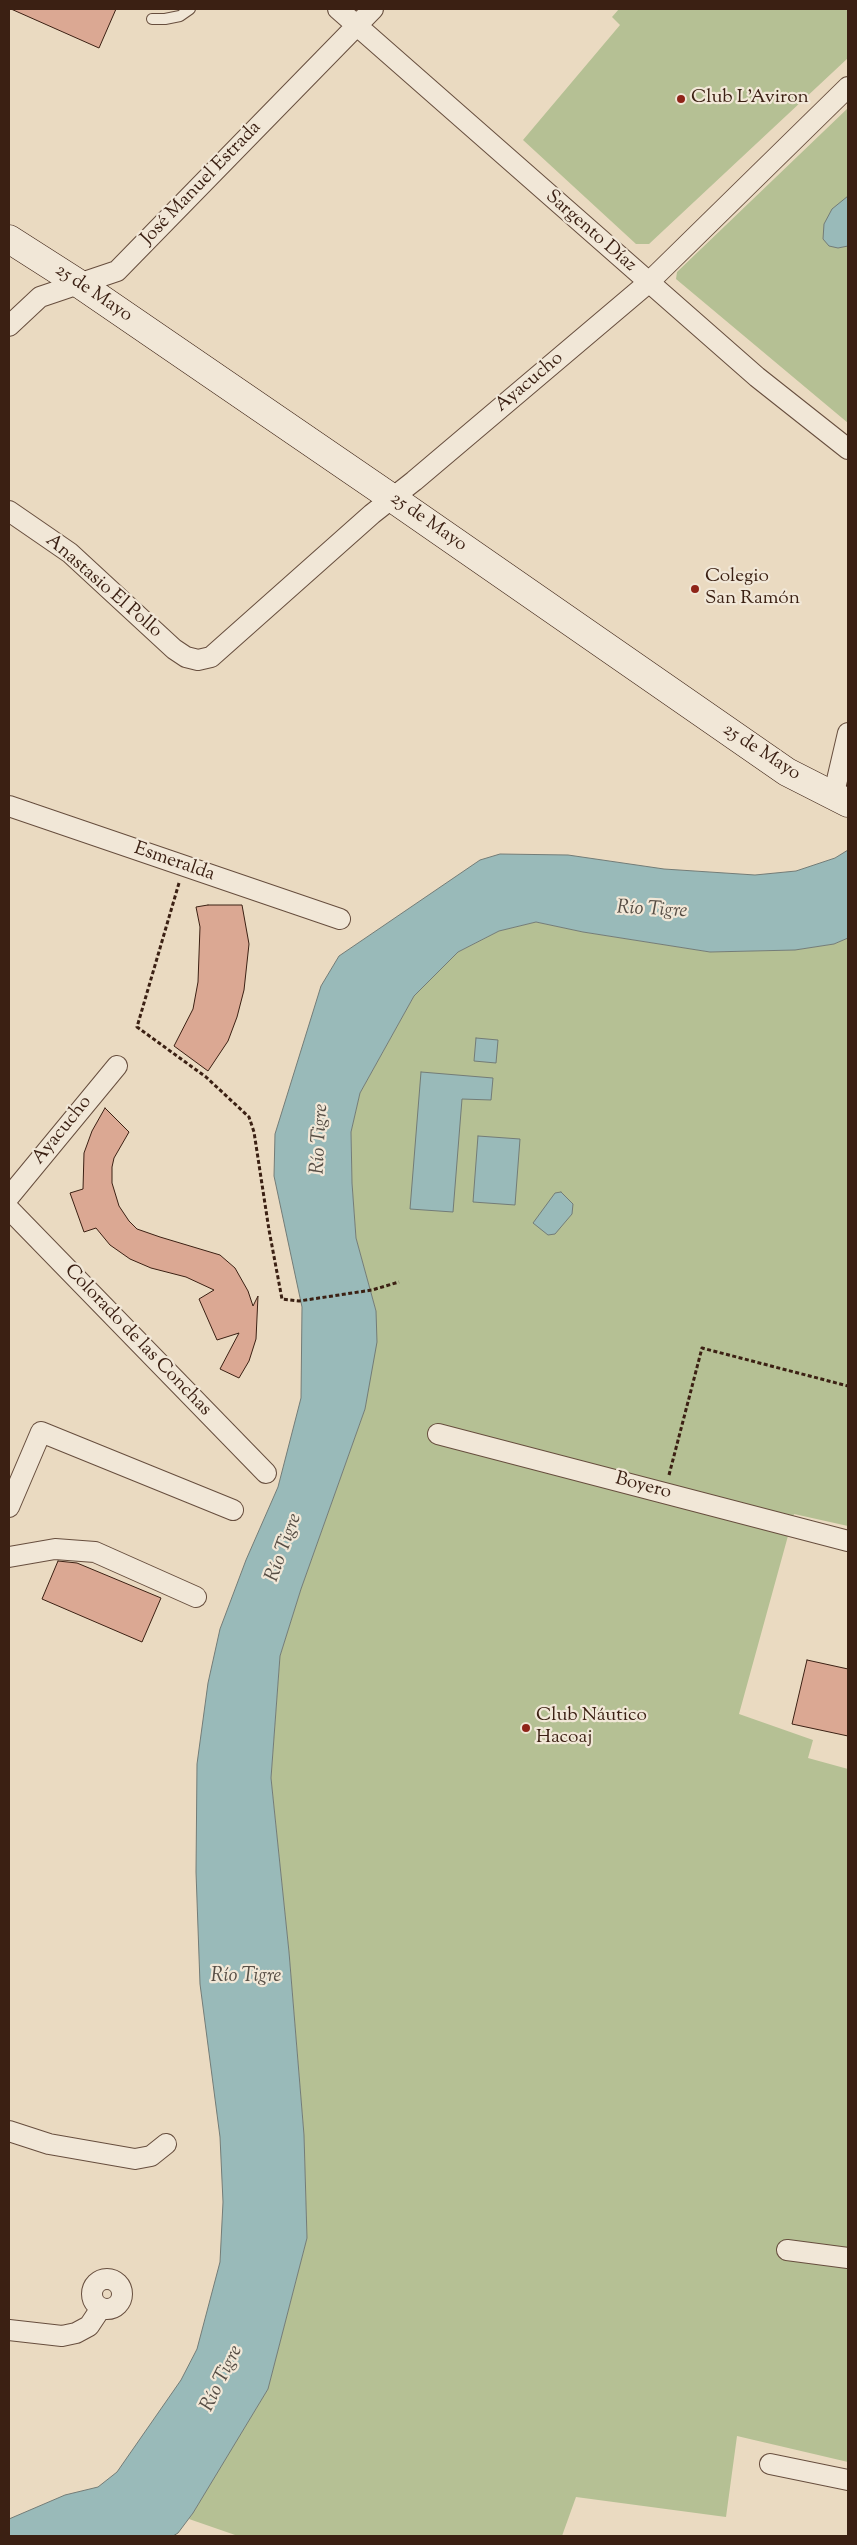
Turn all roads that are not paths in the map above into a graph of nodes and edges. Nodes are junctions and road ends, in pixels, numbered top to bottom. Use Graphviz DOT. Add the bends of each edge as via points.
graph roads {
  1 [pos="190,9"];
  2 [pos="338,9"];
  3 [pos="372,9"];
  4 [pos="152,19"];
  5 [pos="356,26"];
  6 [pos="848,87"];
  7 [pos="9,239"];
  8 [pos="648,283"];
  9 [pos="81,285"];
  10 [pos="9,326"];
  11 [pos="848,449"];
  12 [pos="392,498"];
  13 [pos="9,511"];
  14 [pos="198,660"];
  15 [pos="848,733"];
  16 [pos="841,800"];
  17 [pos="9,806"];
  18 [pos="340,919"];
  19 [pos="116,1066"];
  20 [pos="9,1197"];
  21 [pos="9,1209"];
  22 [pos="438,1434"];
  23 [pos="266,1473"];
  24 [pos="9,1507"];
  25 [pos="233,1510"];
  26 [pos="848,1541"];
  27 [pos="9,1557"];
  28 [pos="196,1597"];
  29 [pos="9,2132"];
  30 [pos="166,2144"];
  31 [pos="787,2250"];
  32 [pos="848,2258"];
  33 [pos="101,2308"];
  34 [pos="9,2330"];
  35 [pos="770,2464"];
  36 [pos="848,2480"];
  1 -- 4 [label="lane" via="180,16"];
  2 -- 5 [label="street, Sargento Díaz"];
  3 -- 5 [label="street, José Manuel Estrada"];
  5 -- 8 [label="street, Sargento Díaz"];
  5 -- 9 [label="street, José Manuel Estrada" via="116,272"];
  6 -- 8 [label="street, Ayacucho"];
  7 -- 9 [label="main road, 25 de Mayo"];
  8 -- 11 [label="street, Sargento Díaz" via="757,377"];
  8 -- 12 [label="street, Ayacucho"];
  9 -- 10 [label="street, José Manuel Estrada" via="40,297"];
  9 -- 12 [label="main road, 25 de Mayo"];
  12 -- 14 [label="street, Ayacucho" via="222,649 211,657"];
  12 -- 16 [label="main road, 25 de Mayo" via="787,772"];
  13 -- 14 [label="street, Anastasio El Pollo" via="70,553 174,649"];
  15 -- 16 [label="street"];
  17 -- 18 [label="street, Esmeralda"];
  19 -- 20 [label="street, Ayacucho"];
  21 -- 23 [label="street, Colorado de las Conchas"];
  22 -- 26 [label="street, Boyero"];
  24 -- 25 [label="street" via="41,1432"];
  27 -- 28 [label="street" via="55,1550 95,1552"];
  29 -- 30 [label="street" via="49,2144 135,2159 151,2156"];
  31 -- 32 [label="street"];
  33 -- 34 [label="street" via="88,2326 76,2333 62,2336"];
  35 -- 36 [label="street"];
}
